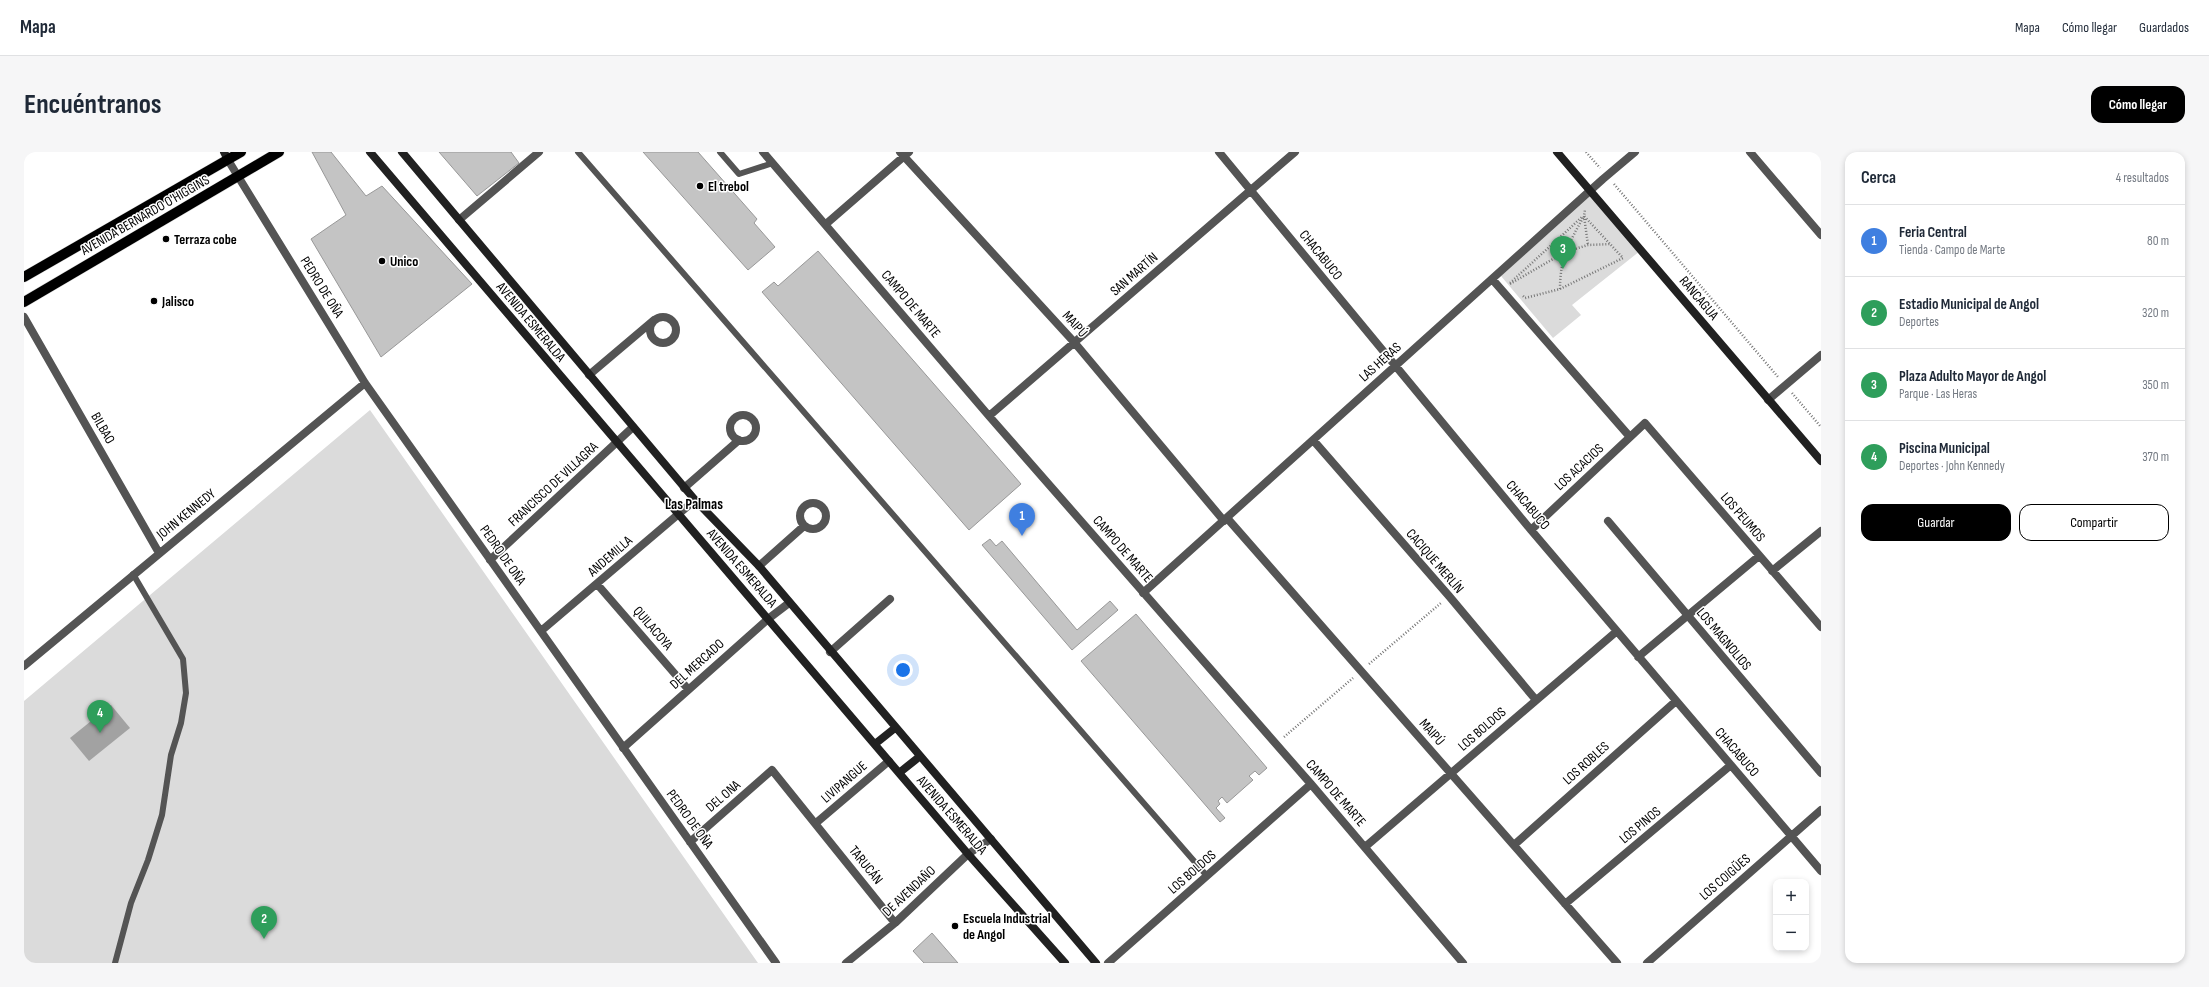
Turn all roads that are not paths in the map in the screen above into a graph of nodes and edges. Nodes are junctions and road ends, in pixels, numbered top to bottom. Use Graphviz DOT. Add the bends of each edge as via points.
graph roads {
  1 [pos="241,152"];
  2 [pos="279,152"];
  3 [pos="370,152"];
  4 [pos="402,152"];
  5 [pos="539,152"];
  6 [pos="578,152"];
  7 [pos="720,152"];
  8 [pos="763,152"];
  9 [pos="1219,152"];
  10 [pos="1295,152"];
  11 [pos="1557,152"];
  12 [pos="1635,152"];
  13 [pos="1750,152"];
  14 [pos="904,154"];
  15 [pos="226,156"];
  16 [pos="773,163"];
  17 [pos="238,176"];
  18 [pos="1251,190"];
  19 [pos="1590,190"];
  20 [pos="459,220"];
  21 [pos="826,224"];
  22 [pos="1821,235"];
  23 [pos="24,277"];
  24 [pos="1492,279"];
  25 [pos="24,302"];
  26 [pos="24,317"];
  27 [pos="654,320"];
  28 [pos="1074,342"];
  29 [pos="1821,355"];
  30 [pos="1395,366"];
  31 [pos="589,375"];
  32 [pos="365,383"];
  33 [pos="1768,400"];
  34 [pos="989,416"];
  35 [pos="1645,423"];
  36 [pos="633,427"];
  37 [pos="1630,437"];
  38 [pos="739,440"];
  39 [pos="1313,440"];
  40 [pos="617,443"];
  41 [pos="1821,461"];
  42 [pos="684,488"];
  43 [pos="695,500"];
  44 [pos="678,514"];
  45 [pos="1225,519"];
  46 [pos="1608,521"];
  47 [pos="804,526"];
  48 [pos="1531,530"];
  49 [pos="1821,531"];
  50 [pos="159,552"];
  51 [pos="1759,556"];
  52 [pos="490,560"];
  53 [pos="759,566"];
  54 [pos="1772,571"];
  55 [pos="133,574"];
  56 [pos="597,584"];
  57 [pos="1143,593"];
  58 [pos="890,599"];
  59 [pos="789,603"];
  60 [pos="1688,617"];
  61 [pos="768,619"];
  62 [pos="1821,627"];
  63 [pos="541,631"];
  64 [pos="1617,631"];
  65 [pos="830,652"];
  66 [pos="1638,657"];
  67 [pos="24,666"];
  68 [pos="688,689"];
  69 [pos="1536,700"];
  70 [pos="1676,701"];
  71 [pos="895,728"];
  72 [pos="875,744"];
  73 [pos="623,748"];
  74 [pos="919,757"];
  75 [pos="889,761"];
  76 [pos="1731,765"];
  77 [pos="772,770"];
  78 [pos="899,773"];
  79 [pos="1451,773"];
  80 [pos="1821,773"];
  81 [pos="1311,784"];
  82 [pos="1821,810"];
  83 [pos="816,823"];
  84 [pos="1791,836"];
  85 [pos="991,839"];
  86 [pos="690,842"];
  87 [pos="1514,845"];
  88 [pos="1365,847"];
  89 [pos="968,854"];
  90 [pos="1821,871"];
  91 [pos="1207,876"];
  92 [pos="1565,904"];
  93 [pos="895,923"];
  94 [pos="115,963"];
  95 [pos="776,963"];
  96 [pos="846,963"];
  97 [pos="1065,963"];
  98 [pos="1096,963"];
  99 [pos="1108,963"];
  100 [pos="1463,963"];
  101 [pos="1617,963"];
  102 [pos="1647,963"];
  1 -- 15 [label="main road, AVENIDA BERNARDO O'HIGGINS"];
  2 -- 17 [label="main road, AVENIDA BERNARDO O'HIGGINS"];
  3 -- 40 [label="street, AVENIDA ESMERALDA"];
  4 -- 20 [label="street, AVENIDA ESMERALDA"];
  5 -- 20 [label="street"];
  6 -- 91 [label="lane"];
  7 -- 16 [label="lane" via="739,174"];
  8 -- 16 [label="street, CAMPO DE MARTE"];
  9 -- 18 [label="street, CHACABUCO"];
  10 -- 18 [label="street, SAN MARTÍN"];
  11 -- 19 [label="street, RANCAGUA"];
  12 -- 19 [label="street, LAS HERAS"];
  13 -- 22 [label="street"];
  14 -- 21 [label="street"];
  14 -- 28 [label="street, MAIPÚ"];
  15 -- 17 [label="street, PEDRO DE OÑA"];
  15 -- 23 [label="main road, AVENIDA BERNARDO O'HIGGINS"];
  16 -- 21 [label="street, CAMPO DE MARTE"];
  17 -- 25 [label="main road, AVENIDA BERNARDO O'HIGGINS"];
  17 -- 32 [label="street, PEDRO DE OÑA"];
  18 -- 28 [label="street, SAN MARTÍN"];
  18 -- 30 [label="street, CHACABUCO"];
  19 -- 24 [label="street, LAS HERAS"];
  19 -- 33 [label="street, RANCAGUA"];
  20 -- 31 [label="street, AVENIDA ESMERALDA"];
  21 -- 34 [label="street, CAMPO DE MARTE"];
  24 -- 30 [label="street, LAS HERAS"];
  24 -- 37 [label="street"];
  26 -- 50 [label="street, BILBAO"];
  27 -- 31 [label="street"];
  28 -- 34 [label="street, SAN MARTÍN"];
  28 -- 45 [label="street, MAIPÚ"];
  29 -- 33 [label="street"];
  30 -- 39 [label="street, LAS HERAS"];
  30 -- 48 [label="street, CHACABUCO"];
  31 -- 36 [label="street, AVENIDA ESMERALDA"];
  32 -- 50 [label="street, JOHN KENNEDY"];
  32 -- 52 [label="street, PEDRO DE OÑA"];
  33 -- 41 [label="street, RANCAGUA"];
  34 -- 57 [label="street, CAMPO DE MARTE"];
  35 -- 37 [label="street, LOS ACACIOS"];
  35 -- 51 [label="street, LOS PEUMOS"];
  36 -- 40 [label="street, FRANCISCO DE VILLAGRA"];
  36 -- 42 [label="street, AVENIDA ESMERALDA"];
  37 -- 48 [label="street, LOS ACACIOS"];
  38 -- 42 [label="street"];
  39 -- 45 [label="street, LAS HERAS"];
  39 -- 69 [label="street, CACIQUE MERLÍN"];
  40 -- 44 [label="street, AVENIDA ESMERALDA"];
  40 -- 52 [label="street, FRANCISCO DE VILLAGRA"];
  42 -- 43 [label="street, AVENIDA ESMERALDA"];
  43 -- 44 [label="street, ANDEMILLA"];
  43 -- 53 [label="street, AVENIDA ESMERALDA"];
  44 -- 56 [label="street, ANDEMILLA"];
  44 -- 61 [label="street, AVENIDA ESMERALDA"];
  45 -- 57 [label="street, LAS HERAS"];
  45 -- 79 [label="street, MAIPÚ"];
  46 -- 60 [label="street, LOS MAGNOLIOS"];
  47 -- 53 [label="street"];
  48 -- 64 [label="street, CHACABUCO"];
  49 -- 54 [label="street"];
  50 -- 55 [label="street, JOHN KENNEDY"];
  51 -- 54 [label="street, LOS PEUMOS"];
  51 -- 60 [label="street"];
  52 -- 63 [label="street, PEDRO DE OÑA"];
  53 -- 59 [label="street, AVENIDA ESMERALDA"];
  54 -- 62 [label="street, LOS PEUMOS"];
  55 -- 67 [label="street, JOHN KENNEDY"];
  55 -- 94 [label="lane" via="182,659 186,693 171,755 162,815 131,903"];
  56 -- 63 [label="street, ANDEMILLA"];
  56 -- 68 [label="street, QUILACOYA"];
  57 -- 81 [label="street, CAMPO DE MARTE"];
  58 -- 65 [label="street"];
  59 -- 61 [label="street, DEL MERCADO"];
  59 -- 65 [label="street, AVENIDA ESMERALDA"];
  60 -- 66 [label="street"];
  60 -- 80 [label="street, LOS MAGNOLIOS"];
  61 -- 68 [label="street, DEL MERCADO"];
  61 -- 72 [label="street, AVENIDA ESMERALDA"];
  63 -- 73 [label="street, PEDRO DE OÑA"];
  64 -- 66 [label="street, CHACABUCO"];
  64 -- 69 [label="street, LOS BOLDOS"];
  65 -- 71 [label="street, AVENIDA ESMERALDA"];
  66 -- 70 [label="street, CHACABUCO"];
  68 -- 73 [label="street, DEL MERCADO"];
  69 -- 79 [label="street, LOS BOLDOS"];
  70 -- 76 [label="street, CHACABUCO"];
  70 -- 87 [label="street, LOS ROBLES"];
  71 -- 72 [label="street"];
  71 -- 74 [label="street, AVENIDA ESMERALDA"];
  72 -- 75 [label="street, AVENIDA ESMERALDA"];
  73 -- 86 [label="street, PEDRO DE OÑA"];
  74 -- 78 [label="street"];
  74 -- 85 [label="street, AVENIDA ESMERALDA"];
  75 -- 78 [label="street, AVENIDA ESMERALDA"];
  75 -- 83 [label="street, LIVIPANGUE"];
  76 -- 84 [label="street, CHACABUCO"];
  76 -- 92 [label="street, LOS PINOS"];
  77 -- 83 [label="street, TARUCÁN"];
  77 -- 86 [label="street, DEL ONA"];
  78 -- 89 [label="street, AVENIDA ESMERALDA"];
  79 -- 87 [label="street, MAIPÚ"];
  79 -- 88 [label="street, LOS BOLDOS"];
  81 -- 88 [label="street, CAMPO DE MARTE"];
  81 -- 91 [label="street, LOS BOLDOS"];
  82 -- 84 [label="street, LOS COIGÜES"];
  83 -- 93 [label="street, TARUCÁN"];
  84 -- 90 [label="street, CHACABUCO"];
  84 -- 102 [label="street, LOS COIGÜES"];
  85 -- 89 [label="street, DE AVENDAÑO"];
  85 -- 98 [label="street, AVENIDA ESMERALDA"];
  86 -- 95 [label="street, PEDRO DE OÑA"];
  87 -- 92 [label="street, MAIPÚ"];
  88 -- 100 [label="street, CAMPO DE MARTE"];
  89 -- 93 [label="street, DE AVENDAÑO"];
  89 -- 97 [label="street, AVENIDA ESMERALDA"];
  91 -- 99 [label="street, LOS BOLDOS"];
  92 -- 101 [label="street, MAIPÚ"];
  93 -- 96 [label="street, DE AVENDAÑO"];
}
